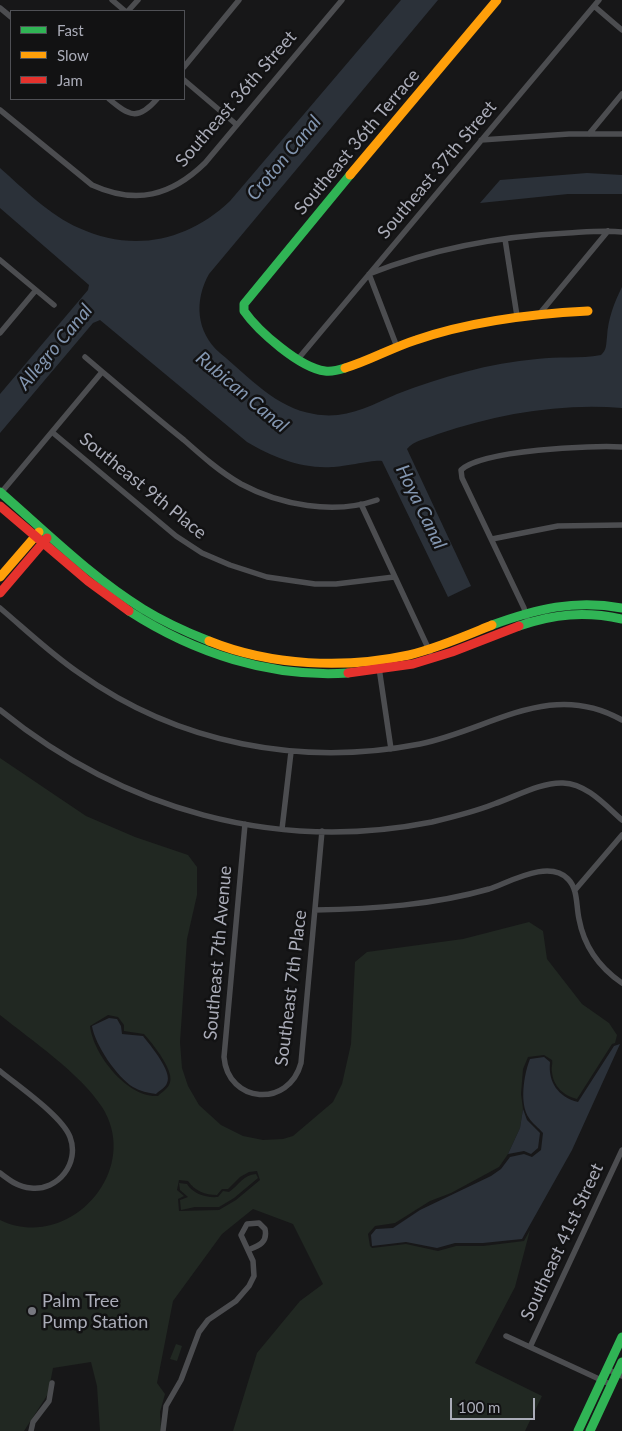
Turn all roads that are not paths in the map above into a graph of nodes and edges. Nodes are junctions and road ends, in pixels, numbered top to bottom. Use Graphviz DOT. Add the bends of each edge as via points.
graph roads {
  1 [pos="112,0"];
  2 [pos="138,0"];
  3 [pos="240,0"];
  4 [pos="342,0"];
  5 [pos="497,0"];
  6 [pos="599,0"];
  7 [pos="594,6"];
  8 [pos="0,8"];
  9 [pos="126,10"];
  10 [pos="128,10"];
  11 [pos="10,16"];
  12 [pos="622,30"];
  13 [pos="185,66"];
  14 [pos="185,81"];
  15 [pos="622,94"];
  16 [pos="110,100"];
  17 [pos="156,100"];
  18 [pos="0,110"];
  19 [pos="237,125"];
  20 [pos="589,134"];
  21 [pos="622,134"];
  22 [pos="482,140"];
  23 [pos="608,232"];
  24 [pos="622,232"];
  25 [pos="505,239"];
  26 [pos="0,260"];
  27 [pos="369,274"];
  28 [pos="36,290"];
  29 [pos="54,305"];
  30 [pos="588,311"];
  31 [pos="541,312"];
  32 [pos="517,316"];
  33 [pos="0,333"];
  34 [pos="397,347"];
  35 [pos="85,358"];
  36 [pos="298,359"];
  37 [pos="102,372"];
  38 [pos="52,432"];
  39 [pos="622,447"];
  40 [pos="0,493"];
  41 [pos="377,500"];
  42 [pos="361,504"];
  43 [pos="0,506"];
  44 [pos="622,525"];
  45 [pos="42,527"];
  46 [pos="50,534"];
  47 [pos="36,535"];
  48 [pos="492,539"];
  49 [pos="43,542"];
  50 [pos="0,577"];
  51 [pos="394,577"];
  52 [pos="0,593"];
  53 [pos="0,608"];
  54 [pos="622,608"];
  55 [pos="525,613"];
  56 [pos="622,619"];
  57 [pos="528,622"];
  58 [pos="429,650"];
  59 [pos="433,658"];
  60 [pos="378,661"];
  61 [pos="379,671"];
  62 [pos="0,710"];
  63 [pos="622,720"];
  64 [pos="391,749"];
  65 [pos="291,752"];
  66 [pos="622,820"];
  67 [pos="245,824"];
  68 [pos="282,829"];
  69 [pos="322,831"];
  70 [pos="622,835"];
  71 [pos="575,890"];
  72 [pos="315,910"];
  73 [pos="622,983"];
  74 [pos="0,1071"];
  75 [pos="234,1082"];
  76 [pos="622,1150"];
  77 [pos="0,1173"];
  78 [pos="248,1250"];
  79 [pos="506,1336"];
  80 [pos="622,1337"];
  81 [pos="530,1347"];
  82 [pos="622,1362"];
  83 [pos="607,1369"];
  84 [pos="619,1375"];
  85 [pos="602,1380"];
  86 [pos="52,1383"];
  87 [pos="612,1385"];
  88 [pos="31,1431"];
  89 [pos="164,1431"];
  90 [pos="578,1431"];
  91 [pos="590,1431"];
  1 -- 9 [label="street"];
  2 -- 10 [label="street"];
  3 -- 13 [label="street"];
  4 -- 19 [label="street, Southeast 36th Street"];
  5 -- 36 [label="main road, Southeast 36th Terrace" via="249,296 244,306 248,317"];
  6 -- 7 [label="street, Southeast 37th Street"];
  7 -- 12 [label="street"];
  7 -- 22 [label="street, Southeast 37th Street"];
  8 -- 11 [label="street"];
  14 -- 19 [label="street"];
  15 -- 20 [label="street"];
  16 -- 17 [label="street" via="135,114 145,111"];
  18 -- 19 [label="street, Southeast 36th Street" via="85,181 115,193 139,196 162,191 188,178"];
  20 -- 21 [label="street"];
  20 -- 22 [label="street"];
  22 -- 27 [label="street, Southeast 37th Street"];
  23 -- 24 [label="street"];
  23 -- 25 [label="street"];
  23 -- 31 [label="street"];
  25 -- 27 [label="street" via="439,252"];
  25 -- 32 [label="street"];
  26 -- 28 [label="street"];
  27 -- 34 [label="street"];
  27 -- 36 [label="street, Southeast 37th Street"];
  28 -- 29 [label="street"];
  28 -- 33 [label="street"];
  30 -- 31 [label="main road"];
  31 -- 32 [label="main road"];
  32 -- 34 [label="main road" via="459,327"];
  34 -- 36 [label="main road" via="335,370 317,369"];
  35 -- 37 [label="street"];
  37 -- 38 [label="street"];
  37 -- 42 [label="street" via="241,484 276,498 306,504"];
  38 -- 40 [label="street"];
  38 -- 51 [label="street, Southeast 9th Place" via="176,536 222,562 267,577 315,584"];
  39 -- 48 [label="street" via="533,451 487,460 461,470"];
  40 -- 45 [label="main road"];
  41 -- 42 [label="street"];
  42 -- 51 [label="street"];
  43 -- 47 [label="main road"];
  44 -- 48 [label="street" via="558,526"];
  45 -- 46 [label="main road"];
  45 -- 47 [label="main road"];
  46 -- 49 [label="main road"];
  46 -- 60 [label="main road" via="142,608 212,643 295,662"];
  47 -- 49 [label="main road"];
  47 -- 50 [label="main road"];
  48 -- 55 [label="street"];
  49 -- 52 [label="main road"];
  49 -- 61 [label="main road" via="129,612 212,654 300,673"];
  51 -- 58 [label="street"];
  53 -- 65 [label="street" via="79,674 140,710 225,741"];
  54 -- 55 [label="main road" via="580,604"];
  55 -- 57 [label="street"];
  55 -- 58 [label="main road"];
  56 -- 57 [label="main road" via="590,614"];
  57 -- 59 [label="main road"];
  58 -- 59 [label="street"];
  58 -- 60 [label="main road"];
  59 -- 61 [label="main road"];
  60 -- 61 [label="street"];
  61 -- 64 [label="street"];
  62 -- 67 [label="street" via="59,754 113,784 184,810"];
  63 -- 64 [label="street" via="583,706 537,706 442,739"];
  64 -- 65 [label="street"];
  65 -- 68 [label="street"];
  66 -- 69 [label="street" via="584,789 559,782 447,819 389,828"];
  67 -- 68 [label="street"];
  67 -- 75 [label="street, Southeast 7th Avenue" via="224,1057 226,1070"];
  68 -- 69 [label="street"];
  69 -- 72 [label="street, Southeast 7th Place"];
  70 -- 71 [label="street"];
  71 -- 72 [label="street" via="563,875 543,871 444,899 383,907"];
  71 -- 73 [label="street" via="580,925 589,948 604,968"];
  72 -- 75 [label="street, Southeast 7th Place" via="299,1071 289,1085 268,1095 253,1094"];
  74 -- 77 [label="street" via="66,1128 72,1153 62,1177 47,1186 32,1188 13,1183"];
  76 -- 81 [label="street, Southeast 41st Street"];
  78 -- 78 [label="street" via="242,1231 247,1224 259,1223 265,1229 266,1238"];
  78 -- 89 [label="street" via="254,1276 230,1306 208,1320 199,1332 181,1380 166,1406"];
  79 -- 81 [label="street"];
  80 -- 83 [label="main road"];
  81 -- 85 [label="street"];
  82 -- 84 [label="main road"];
  83 -- 84 [label="street"];
  83 -- 85 [label="main road"];
  84 -- 87 [label="main road"];
  85 -- 87 [label="street"];
  85 -- 90 [label="main road"];
  86 -- 88 [label="street" via="50,1401 33,1422"];
  87 -- 91 [label="main road"];
}
